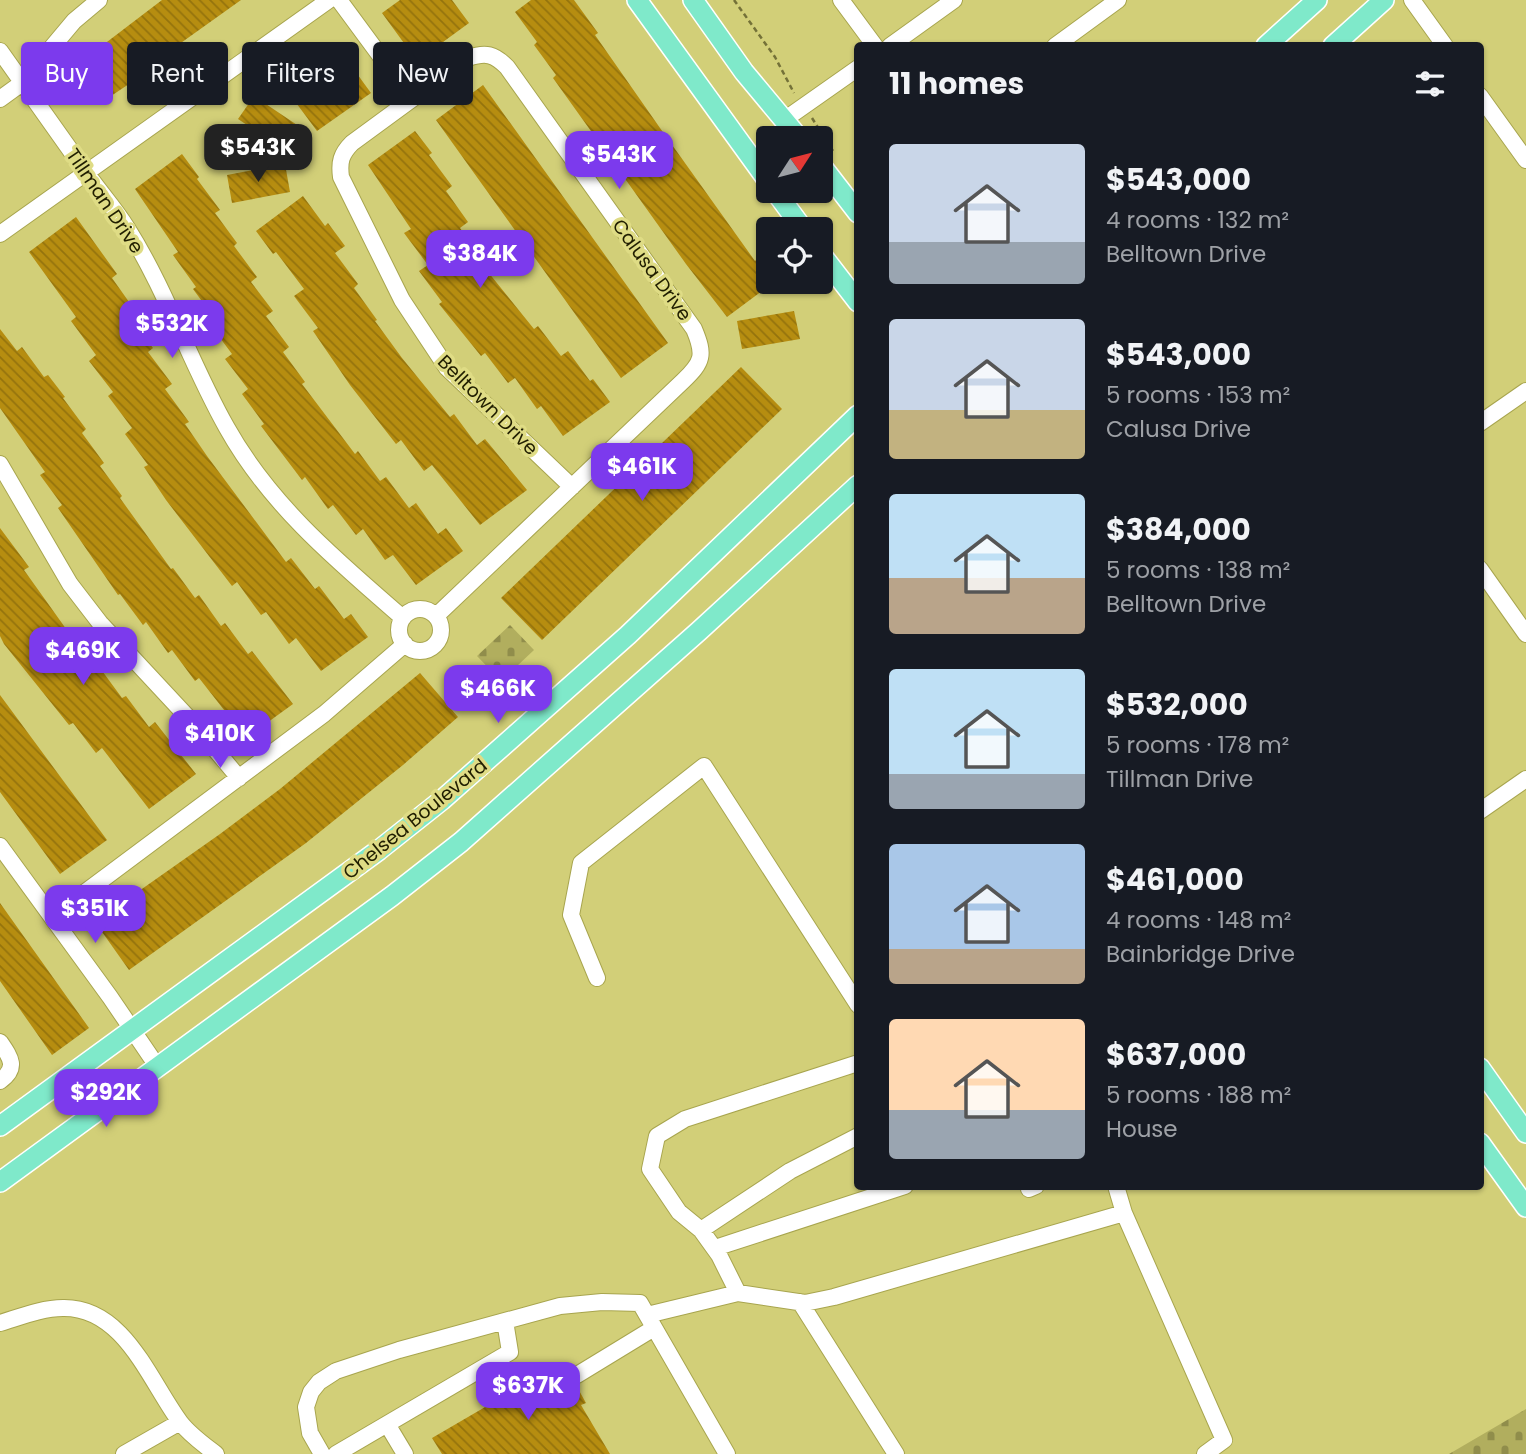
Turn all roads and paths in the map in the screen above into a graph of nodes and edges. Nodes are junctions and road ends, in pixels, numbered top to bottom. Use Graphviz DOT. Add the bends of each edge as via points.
graph roads {
  1 [pos="99,0"];
  2 [pos="329,0"];
  3 [pos="339,0"];
  4 [pos="637,0"];
  5 [pos="693,0"];
  6 [pos="841,0"];
  7 [pos="954,0"];
  8 [pos="1118,0"];
  9 [pos="1317,0"];
  10 [pos="1384,0"];
  11 [pos="1412,0"];
  12 [pos="56,42"];
  13 [pos="872,42"];
  14 [pos="896,42"];
  15 [pos="1060,42"];
  16 [pos="1270,42"];
  17 [pos="1337,42"];
  18 [pos="1442,42"];
  19 [pos="373,46"];
  20 [pos="0,51"];
  21 [pos="473,56"];
  22 [pos="854,71"];
  23 [pos="21,82"];
  24 [pos="21,84"];
  25 [pos="0,99"];
  26 [pos="1484,102"];
  27 [pos="38,105"];
  28 [pos="404,105"];
  29 [pos="784,120"];
  30 [pos="789,126"];
  31 [pos="1526,160"];
  32 [pos="756,164"];
  33 [pos="85,172"];
  34 [pos="833,181"];
  35 [pos="854,208"];
  36 [pos="0,234"];
  37 [pos="833,270"];
  38 [pos="854,297"];
  39 [pos="1526,391"];
  40 [pos="854,419"];
  41 [pos="1484,420"];
  42 [pos="0,464"];
  43 [pos="572,487"];
  44 [pos="854,489"];
  45 [pos="1484,574"];
  46 [pos="436,616"];
  47 [pos="404,618"];
  48 [pos="1525,629"];
  49 [pos="405,644"];
  50 [pos="239,778"];
  51 [pos="1526,779"];
  52 [pos="1484,808"];
  53 [pos="0,846"];
  54 [pos="52,917"];
  55 [pos="597,978"];
  56 [pos="854,999"];
  57 [pos="132,1029"];
  58 [pos="0,1042"];
  59 [pos="854,1064"];
  60 [pos="158,1066"];
  61 [pos="1484,1074"];
  62 [pos="0,1081"];
  63 [pos="0,1126"];
  64 [pos="1526,1132"];
  65 [pos="854,1138"];
  66 [pos="1484,1149"];
  67 [pos="0,1182"];
  68 [pos="893,1190"];
  69 [pos="1117,1190"];
  70 [pos="1526,1207"];
  71 [pos="1124,1213"];
  72 [pos="701,1230"];
  73 [pos="715,1248"];
  74 [pos="738,1293"];
  75 [pos="800,1302"];
  76 [pos="505,1321"];
  77 [pos="0,1322"];
  78 [pos="651,1322"];
  79 [pos="578,1375"];
  80 [pos="180,1422"];
  81 [pos="387,1424"];
  82 [pos="124,1454"];
  83 [pos="216,1454"];
  84 [pos="322,1454"];
  85 [pos="336,1454"];
  86 [pos="405,1454"];
  87 [pos="727,1454"];
  88 [pos="896,1454"];
  89 [pos="1205,1454"];
  1 -- 12 [label="street"];
  2 -- 33 [label="street"];
  3 -- 19 [label="street"];
  4 -- 32 [label="main road"];
  5 -- 29 [label="main road"];
  6 -- 13 [label="street"];
  7 -- 14 [label="street"];
  8 -- 15 [label="street"];
  9 -- 16 [label="main road"];
  10 -- 17 [label="main road"];
  11 -- 18 [label="street"];
  20 -- 23 [label="street, Tillman Drive"];
  21 -- 43 [label="street, Calusa Drive" via="491,54 508,67 701,343 702,357 689,376"];
  22 -- 29 [label="street"];
  24 -- 25 [label="street"];
  26 -- 31 [label="street"];
  27 -- 33 [label="street, Tillman Drive"];
  28 -- 43 [label="street, Belltown Drive" via="342,153 341,177 402,300 447,368"];
  29 -- 30 [label="main road"];
  33 -- 36 [label="street"];
  33 -- 47 [label="street, Tillman Drive" via="128,229 212,400 251,466 328,553"];
  34 -- 35 [label="main road"];
  37 -- 38 [label="main road"];
  39 -- 41 [label="street"];
  40 -- 57 [label="main road, Chelsea Boulevard" via="628,635 442,800"];
  42 -- 50 [label="street" via="69,584"];
  43 -- 46 [label="street"];
  44 -- 60 [label="main road" via="461,842"];
  45 -- 48 [label="street"];
  46 -- 47 [label="street" via="417,609"];
  46 -- 49 [label="street" via="441,629 432,646 419,650"];
  47 -- 49 [label="street" via="400,634"];
  49 -- 50 [label="street" via="324,714"];
  50 -- 54 [label="street"];
  51 -- 52 [label="street"];
  53 -- 54 [label="street"];
  54 -- 57 [label="street"];
  55 -- 56 [label="street" via="571,915 581,863 704,766"];
  57 -- 60 [label="street"];
  57 -- 63 [label="main road, Chelsea Boulevard"];
  58 -- 62 [label="street" via="12,1063"];
  59 -- 72 [label="street" via="685,1119 657,1136 650,1169 680,1212"];
  60 -- 67 [label="main road"];
  61 -- 64 [label="main road"];
  65 -- 72 [label="street" via="790,1171"];
  66 -- 70 [label="main road"];
  68 -- 73 [label="street"];
  69 -- 71 [label="street"];
  71 -- 75 [label="street" via="834,1297"];
  71 -- 89 [label="street" via="1224,1440"];
  72 -- 73 [label="street"];
  73 -- 74 [label="street"];
  74 -- 75 [label="street"];
  74 -- 78 [label="street"];
  75 -- 88 [label="street"];
  76 -- 78 [label="street" via="560,1306 602,1302 640,1303"];
  76 -- 81 [label="street" via="510,1352"];
  76 -- 84 [label="street" via="356,1363 319,1382 306,1407 310,1433"];
  77 -- 80 [label="street" via="62,1308 95,1314 121,1334"];
  78 -- 79 [label="street"];
  78 -- 87 [label="street"];
  80 -- 82 [label="street"];
  80 -- 83 [label="street"];
  81 -- 85 [label="street"];
  81 -- 86 [label="street"];
}
